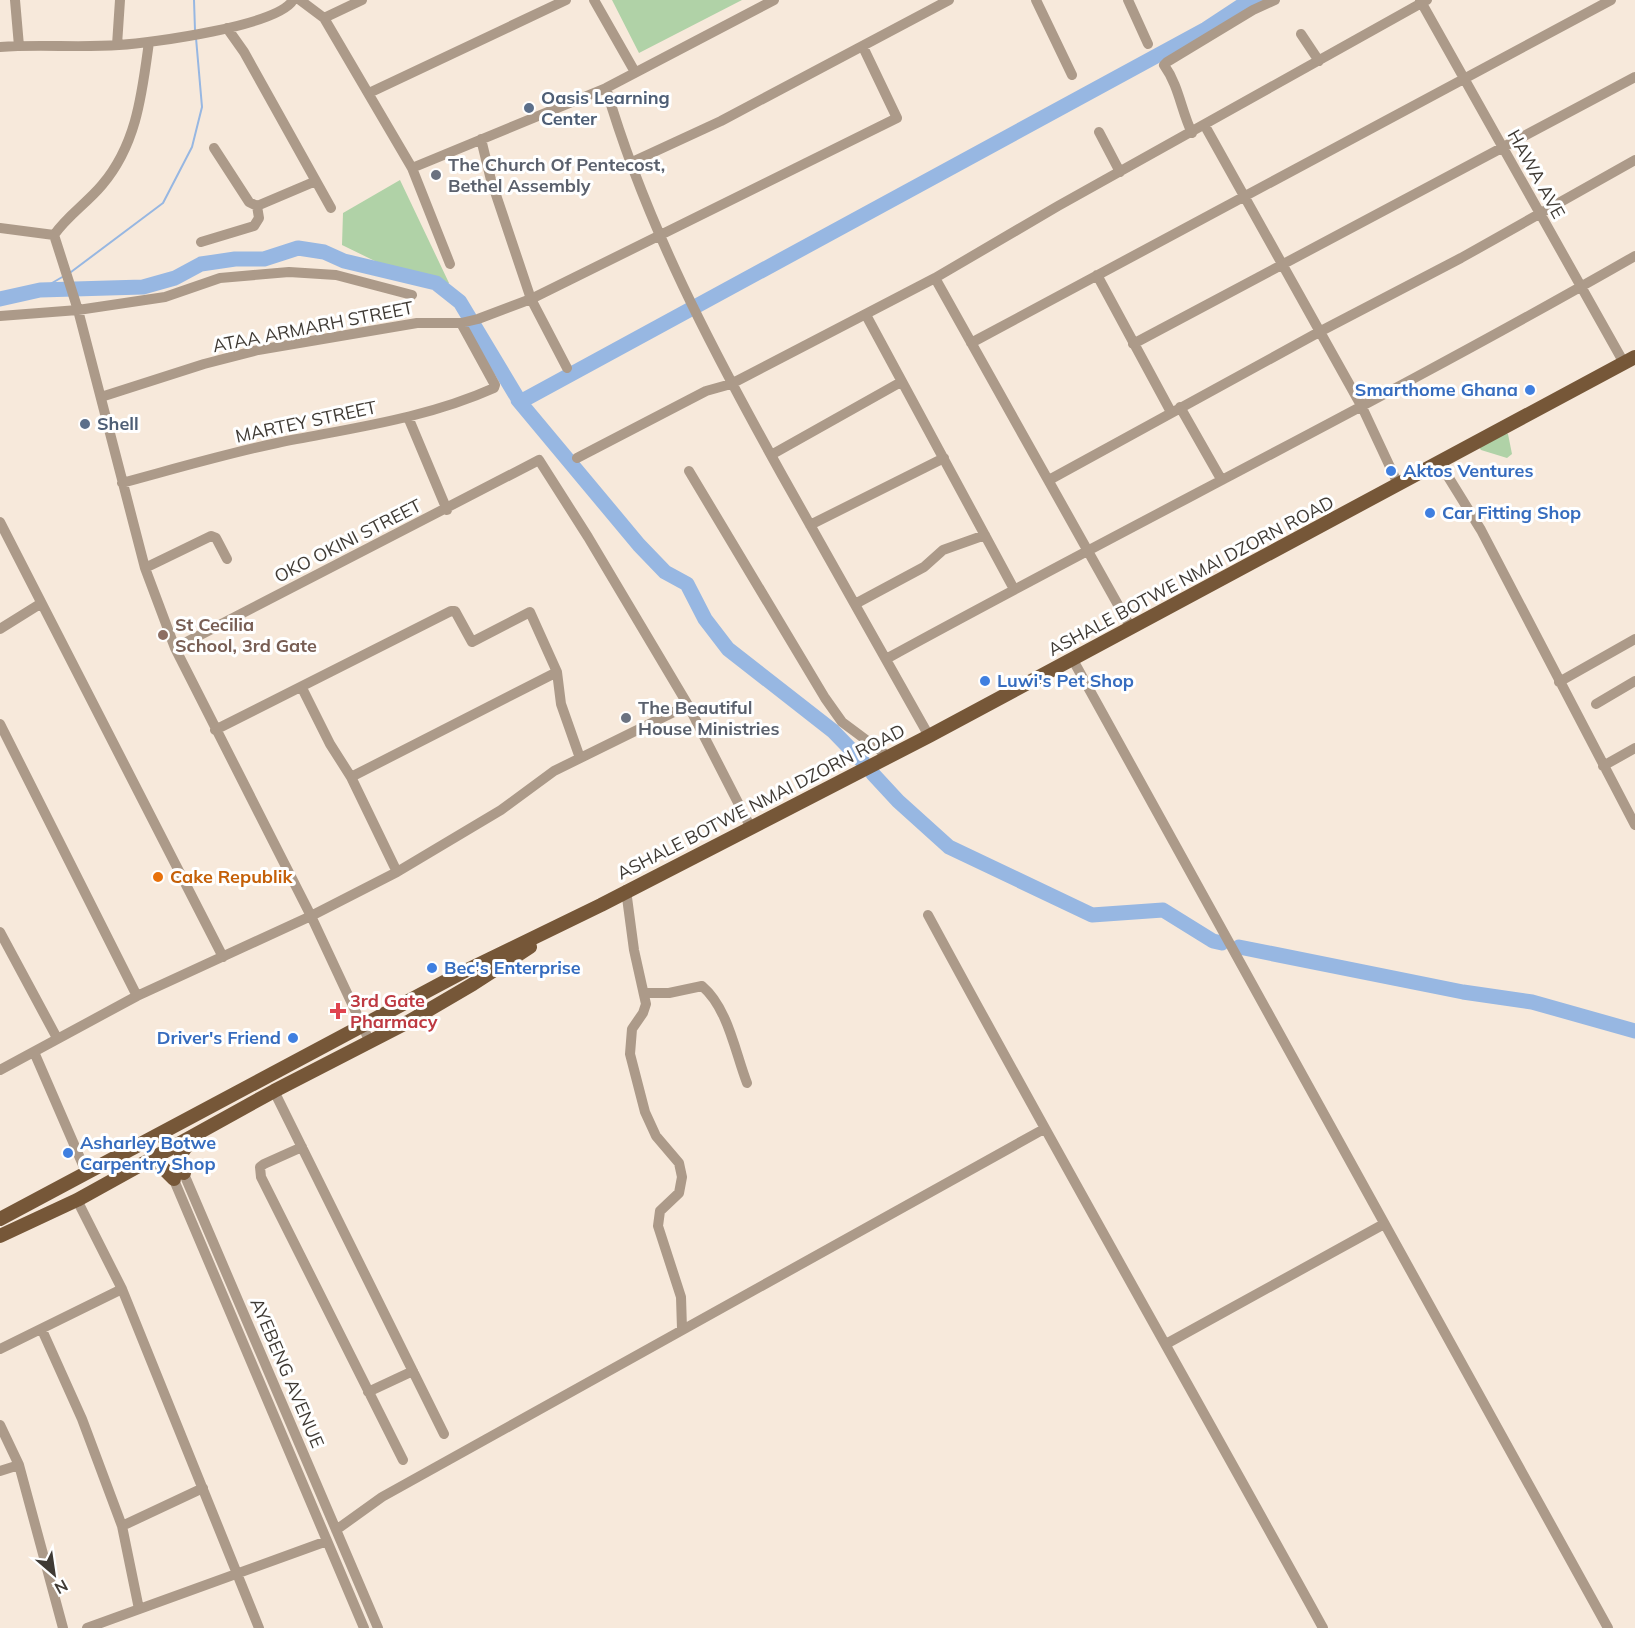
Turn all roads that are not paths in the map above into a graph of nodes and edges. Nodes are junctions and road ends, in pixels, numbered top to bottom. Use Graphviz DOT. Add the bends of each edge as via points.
graph roads {
  1 [pos="15,0"];
  2 [pos="120,0"];
  3 [pos="293,0"];
  4 [pos="300,0"];
  5 [pos="362,0"];
  6 [pos="566,0"];
  7 [pos="594,0"];
  8 [pos="774,0"];
  9 [pos="949,0"];
  10 [pos="1036,0"];
  11 [pos="1128,0"];
  12 [pos="1275,0"];
  13 [pos="1611,0"];
  14 [pos="1423,1"];
  15 [pos="324,18"];
  16 [pos="227,28"];
  17 [pos="1301,34"];
  18 [pos="149,42"];
  19 [pos="1148,44"];
  20 [pos="117,45"];
  21 [pos="19,46"];
  22 [pos="0,47"];
  23 [pos="863,47"];
  24 [pos="1319,60"];
  25 [pos="635,72"];
  26 [pos="1072,75"];
  27 [pos="1635,77"];
  28 [pos="1465,78"];
  29 [pos="606,88"];
  30 [pos="369,93"];
  31 [pos="1205,126"];
  32 [pos="1099,132"];
  33 [pos="1192,133"];
  34 [pos="481,139"];
  35 [pos="214,148"];
  36 [pos="1503,148"];
  37 [pos="1635,160"];
  38 [pos="630,164"];
  39 [pos="412,168"];
  40 [pos="1120,172"];
  41 [pos="316,181"];
  42 [pos="1243,196"];
  43 [pos="257,206"];
  44 [pos="331,208"];
  45 [pos="1540,214"];
  46 [pos="0,228"];
  47 [pos="54,235"];
  48 [pos="659,236"];
  49 [pos="201,242"];
  50 [pos="1635,256"];
  51 [pos="450,264"];
  52 [pos="1282,264"];
  53 [pos="1097,275"];
  54 [pos="935,278"];
  55 [pos="1580,287"];
  56 [pos="412,295"];
  57 [pos="531,299"];
  58 [pos="77,308"];
  59 [pos="866,315"];
  60 [pos="0,316"];
  61 [pos="462,323"];
  62 [pos="1321,331"];
  63 [pos="971,343"];
  64 [pos="1133,344"];
  65 [pos="1629,360"];
  66 [pos="567,368"];
  67 [pos="901,382"];
  68 [pos="730,384"];
  69 [pos="101,398"];
  70 [pos="1362,407"];
  71 [pos="1175,410"];
  72 [pos="408,417"];
  73 [pos="771,455"];
  74 [pos="577,458"];
  75 [pos="944,458"];
  76 [pos="1440,462"];
  77 [pos="689,471"];
  78 [pos="1221,479"];
  79 [pos="1049,480"];
  80 [pos="122,483"];
  81 [pos="1398,484"];
  82 [pos="447,510"];
  83 [pos="0,522"];
  84 [pos="810,525"];
  85 [pos="985,535"];
  86 [pos="1089,550"];
  87 [pos="227,559"];
  88 [pos="145,568"];
  89 [pos="1014,589"];
  90 [pos="40,604"];
  91 [pos="855,604"];
  92 [pos="1131,628"];
  93 [pos="0,629"];
  94 [pos="1635,639"];
  95 [pos="175,648"];
  96 [pos="886,659"];
  97 [pos="1073,660"];
  98 [pos="557,672"];
  99 [pos="1635,681"];
  100 [pos="1559,682"];
  101 [pos="302,688"];
  102 [pos="1596,704"];
  103 [pos="688,705"];
  104 [pos="0,724"];
  105 [pos="215,730"];
  106 [pos="928,736"];
  107 [pos="1635,748"];
  108 [pos="890,757"];
  109 [pos="580,758"];
  110 [pos="1603,766"];
  111 [pos="351,777"];
  112 [pos="1635,825"];
  113 [pos="751,828"];
  114 [pos="397,872"];
  115 [pos="626,890"];
  116 [pos="928,915"];
  117 [pos="311,916"];
  118 [pos="569,921"];
  119 [pos="0,932"];
  120 [pos="223,957"];
  121 [pos="645,993"];
  122 [pos="137,996"];
  123 [pos="363,1026"];
  124 [pos="57,1038"];
  125 [pos="369,1040"];
  126 [pos="34,1052"];
  127 [pos="0,1070"];
  128 [pos="747,1083"];
  129 [pos="274,1091"];
  130 [pos="1044,1129"];
  131 [pos="158,1134"];
  132 [pos="195,1136"];
  133 [pos="302,1147"];
  134 [pos="167,1150"];
  135 [pos="142,1164"];
  136 [pos="86,1172"];
  137 [pos="179,1176"];
  138 [pos="77,1200"];
  139 [pos="0,1219"];
  140 [pos="1384,1224"];
  141 [pos="0,1236"];
  142 [pos="122,1289"];
  143 [pos="682,1329"];
  144 [pos="42,1330"];
  145 [pos="1166,1344"];
  146 [pos="0,1349"];
  147 [pos="413,1371"];
  148 [pos="368,1392"];
  149 [pos="0,1425"];
  150 [pos="444,1434"];
  151 [pos="403,1460"];
  152 [pos="19,1465"];
  153 [pos="0,1471"];
  154 [pos="203,1488"];
  155 [pos="122,1526"];
  156 [pos="336,1530"];
  157 [pos="327,1541"];
  158 [pos="238,1571"];
  159 [pos="139,1609"];
  160 [pos="63,1628"];
  161 [pos="87,1628"];
  162 [pos="259,1628"];
  163 [pos="364,1628"];
  164 [pos="378,1628"];
  165 [pos="1323,1628"];
  166 [pos="1608,1628"];
  1 -- 21 [label="street"];
  2 -- 20 [label="street"];
  3 -- 16 [label="street" via="282,11"];
  4 -- 15 [label="street"];
  5 -- 15 [label="street"];
  6 -- 30 [label="street"];
  7 -- 25 [label="street"];
  8 -- 25 [label="street"];
  9 -- 23 [label="street"];
  10 -- 26 [label="street"];
  11 -- 19 [label="street"];
  12 -- 33 [label="street" via="1164,66 1175,80 1178,101"];
  13 -- 28 [label="street"];
  14 -- 24 [label="street"];
  14 -- 28 [label="street, HAWA AVE"];
  15 -- 30 [label="street"];
  16 -- 18 [label="street"];
  16 -- 41 [label="street"];
  17 -- 24 [label="street"];
  18 -- 20 [label="street"];
  18 -- 47 [label="street" via="137,117 122,153 102,185"];
  20 -- 21 [label="street"];
  21 -- 22 [label="street"];
  23 -- 38 [label="street"];
  23 -- 48 [label="street, ATAA ARMARH STREET" via="897,118"];
  24 -- 31 [label="street"];
  25 -- 29 [label="street"];
  27 -- 36 [label="street"];
  28 -- 36 [label="street, HAWA AVE"];
  28 -- 42 [label="street"];
  29 -- 34 [label="street"];
  29 -- 38 [label="street"];
  30 -- 39 [label="street"];
  31 -- 33 [label="street"];
  31 -- 42 [label="street"];
  32 -- 40 [label="street"];
  33 -- 40 [label="street"];
  34 -- 39 [label="street"];
  34 -- 57 [label="street"];
  35 -- 43 [label="street" via="249,202"];
  36 -- 45 [label="street, HAWA AVE"];
  36 -- 52 [label="street"];
  37 -- 45 [label="street"];
  38 -- 48 [label="street"];
  39 -- 51 [label="street"];
  40 -- 54 [label="street"];
  41 -- 43 [label="street"];
  41 -- 44 [label="street"];
  42 -- 52 [label="street"];
  42 -- 53 [label="street"];
  43 -- 49 [label="street" via="259,218 254,226"];
  45 -- 55 [label="street, HAWA AVE"];
  45 -- 62 [label="street"];
  46 -- 47 [label="street"];
  47 -- 58 [label="street"];
  48 -- 57 [label="street, ATAA ARMARH STREET"];
  48 -- 68 [label="street"];
  50 -- 55 [label="street"];
  52 -- 62 [label="street"];
  52 -- 64 [label="street"];
  53 -- 63 [label="street"];
  53 -- 64 [label="street"];
  54 -- 59 [label="street"];
  54 -- 63 [label="street"];
  55 -- 65 [label="street, HAWA AVE"];
  55 -- 70 [label="street"];
  56 -- 58 [label="street" via="336,275 289,272 220,278 165,297"];
  57 -- 61 [label="street, ATAA ARMARH STREET"];
  57 -- 66 [label="street"];
  58 -- 60 [label="street"];
  58 -- 69 [label="street"];
  59 -- 67 [label="street"];
  59 -- 68 [label="street"];
  61 -- 69 [label="street, ATAA ARMARH STREET" via="417,323 258,350"];
  61 -- 72 [label="street, MARTEY STREET" via="494,388"];
  62 -- 70 [label="street"];
  62 -- 71 [label="street"];
  63 -- 79 [label="street"];
  64 -- 71 [label="street"];
  65 -- 76 [label="main road, ASHALE BOTWE NMAI DZORN ROAD"];
  67 -- 73 [label="street"];
  67 -- 75 [label="street"];
  68 -- 73 [label="street"];
  68 -- 74 [label="street" via="706,391"];
  69 -- 80 [label="street"];
  70 -- 78 [label="street"];
  70 -- 81 [label="street"];
  71 -- 78 [label="street"];
  71 -- 79 [label="street"];
  72 -- 80 [label="street, MARTEY STREET" via="278,443"];
  72 -- 82 [label="street"];
  73 -- 84 [label="street"];
  75 -- 84 [label="street"];
  75 -- 85 [label="street"];
  76 -- 81 [label="main road, ASHALE BOTWE NMAI DZORN ROAD"];
  76 -- 100 [label="street" via="1481,530"];
  77 -- 108 [label="street" via="825,698 842,722"];
  78 -- 86 [label="street"];
  79 -- 86 [label="street"];
  80 -- 88 [label="street"];
  81 -- 92 [label="main road, ASHALE BOTWE NMAI DZORN ROAD"];
  82 -- 95 [label="street, OKO OKINI STREET"];
  82 -- 103 [label="street, OKO OKINI STREET" via="535,461 544,465"];
  83 -- 90 [label="street"];
  84 -- 91 [label="street"];
  85 -- 89 [label="street"];
  85 -- 91 [label="street" via="943,550 924,567"];
  86 -- 89 [label="street"];
  86 -- 92 [label="street"];
  87 -- 88 [label="street" via="211,536"];
  88 -- 95 [label="street"];
  89 -- 96 [label="street"];
  90 -- 93 [label="street"];
  90 -- 120 [label="street"];
  91 -- 96 [label="street"];
  92 -- 97 [label="main road, ASHALE BOTWE NMAI DZORN ROAD"];
  94 -- 100 [label="street"];
  95 -- 105 [label="street"];
  96 -- 106 [label="street"];
  97 -- 106 [label="main road, ASHALE BOTWE NMAI DZORN ROAD"];
  97 -- 140 [label="street"];
  98 -- 101 [label="street" via="531,612 472,642 456,612 451,611"];
  98 -- 109 [label="street" via="561,704"];
  98 -- 111 [label="street"];
  99 -- 102 [label="street"];
  100 -- 110 [label="street"];
  101 -- 105 [label="street"];
  101 -- 111 [label="street"];
  103 -- 109 [label="street"];
  103 -- 113 [label="street"];
  104 -- 122 [label="street"];
  105 -- 117 [label="street"];
  106 -- 108 [label="main road, ASHALE BOTWE NMAI DZORN ROAD"];
  107 -- 110 [label="street"];
  108 -- 113 [label="main road, ASHALE BOTWE NMAI DZORN ROAD"];
  109 -- 114 [label="street"];
  110 -- 112 [label="street"];
  111 -- 114 [label="street"];
  113 -- 115 [label="main road, ASHALE BOTWE NMAI DZORN ROAD"];
  114 -- 117 [label="street"];
  115 -- 118 [label="main road, ASHALE BOTWE NMAI DZORN ROAD"];
  115 -- 121 [label="street" via="634,950"];
  116 -- 130 [label="street"];
  117 -- 120 [label="street"];
  117 -- 123 [label="street"];
  118 -- 123 [label="main road, ASHALE BOTWE NMAI DZORN ROAD"];
  118 -- 125 [label="main road, ASHALE BOTWE NMAI DZORN ROAD" via="474,984"];
  119 -- 124 [label="street"];
  120 -- 122 [label="street"];
  121 -- 128 [label="street" via="702,986 709,992 723,1015"];
  121 -- 143 [label="street" via="643,1013 632,1029 630,1054 656,1137 681,1168 679,1193 664,1205 657,1226 681,1297"];
  122 -- 124 [label="street"];
  123 -- 125 [label="street"];
  123 -- 131 [label="main road, ASHALE BOTWE NMAI DZORN ROAD"];
  124 -- 126 [label="street"];
  125 -- 129 [label="main road, ASHALE BOTWE NMAI DZORN ROAD"];
  126 -- 127 [label="street"];
  126 -- 136 [label="street"];
  129 -- 132 [label="main road, ASHALE BOTWE NMAI DZORN ROAD"];
  129 -- 133 [label="street"];
  130 -- 143 [label="street"];
  130 -- 145 [label="street"];
  131 -- 134 [label="street, AYEBENG AVENUE"];
  131 -- 136 [label="main road, ASHALE BOTWE NMAI DZORN ROAD"];
  132 -- 134 [label="main road, ASHALE BOTWE NMAI DZORN ROAD"];
  132 -- 137 [label="main road" via="181,1154"];
  133 -- 147 [label="street"];
  133 -- 148 [label="street" via="264,1164 260,1167 261,1177"];
  134 -- 135 [label="main road, ASHALE BOTWE NMAI DZORN ROAD"];
  134 -- 137 [label="street, AYEBENG AVENUE"];
  135 -- 137 [label="main road" via="160,1166"];
  135 -- 138 [label="main road, ASHALE BOTWE NMAI DZORN ROAD"];
  136 -- 139 [label="main road, ASHALE BOTWE NMAI DZORN ROAD"];
  137 -- 156 [label="street, AYEBENG AVENUE"];
  137 -- 157 [label="street, AYEBENG AVENUE"];
  138 -- 141 [label="main road, ASHALE BOTWE NMAI DZORN ROAD"];
  138 -- 142 [label="street"];
  140 -- 145 [label="street"];
  140 -- 166 [label="street"];
  142 -- 144 [label="street"];
  142 -- 154 [label="street"];
  143 -- 156 [label="street" via="382,1497"];
  144 -- 146 [label="street"];
  144 -- 155 [label="street" via="82,1419"];
  145 -- 165 [label="street"];
  147 -- 148 [label="street"];
  147 -- 150 [label="street"];
  148 -- 151 [label="street"];
  149 -- 152 [label="street"];
  152 -- 153 [label="street"];
  152 -- 160 [label="street"];
  154 -- 155 [label="street"];
  154 -- 158 [label="street"];
  155 -- 159 [label="street"];
  156 -- 164 [label="street, AYEBENG AVENUE"];
  157 -- 158 [label="street"];
  157 -- 163 [label="street, AYEBENG AVENUE"];
  158 -- 159 [label="street"];
  158 -- 162 [label="street"];
  159 -- 161 [label="street"];
}
